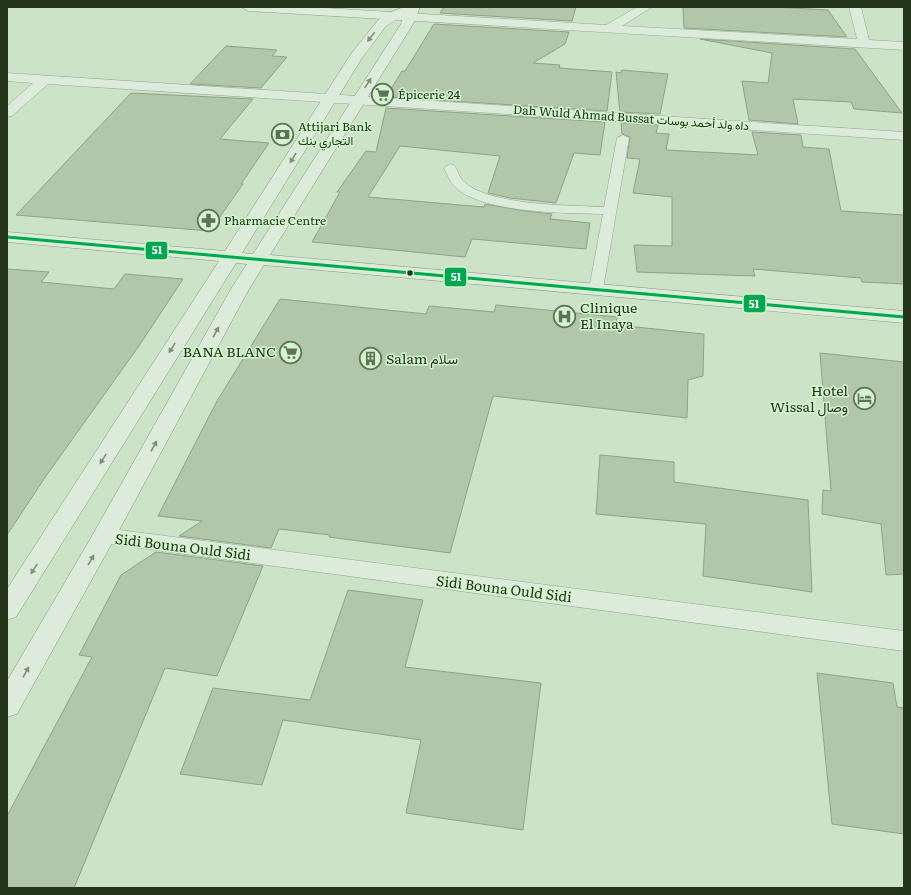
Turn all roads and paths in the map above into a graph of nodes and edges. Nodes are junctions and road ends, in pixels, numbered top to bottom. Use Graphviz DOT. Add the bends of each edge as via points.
graph roads {
  1 [pos="248,7"];
  2 [pos="646,7"];
  3 [pos="855,7"];
  4 [pos="413,10"];
  5 [pos="392,16"];
  6 [pos="609,28"];
  7 [pos="864,44"];
  8 [pos="904,46"];
  9 [pos="7,76"];
  10 [pos="45,79"];
  11 [pos="330,98"];
  12 [pos="358,100"];
  13 [pos="7,113"];
  14 [pos="904,136"];
  15 [pos="623,138"];
  16 [pos="450,168"];
  17 [pos="610,211"];
  18 [pos="7,237"];
  19 [pos="230,256"];
  20 [pos="258,259"];
  21 [pos="596,289"];
  22 [pos="904,316"];
  23 [pos="104,536"];
  24 [pos="7,610"];
  25 [pos="904,641"];
  26 [pos="7,706"];
  1 -- 5 [label="street"];
  2 -- 6 [label="street"];
  3 -- 7 [label="street"];
  4 -- 5 [label="street"];
  4 -- 6 [label="street"];
  12 -- 4 [label="street, one-way"];
  5 -- 11 [label="street, one-way" via="370,37"];
  6 -- 7 [label="street"];
  7 -- 8 [label="street"];
  9 -- 10 [label="street, Dah Wuld Ahmad Bussat داه ولد أحمد بوسات"];
  10 -- 11 [label="street, Dah Wuld Ahmad Bussat داه ولد أحمد بوسات"];
  10 -- 13 [label="street"];
  11 -- 12 [label="street, Dah Wuld Ahmad Bussat داه ولد أحمد بوسات"];
  11 -- 19 [label="street, one-way"];
  12 -- 14 [label="street, Dah Wuld Ahmad Bussat داه ولد أحمد بوسات"];
  12 -- 20 [label="street"];
  15 -- 17 [label="lane"];
  16 -- 17 [label="lane" via="459,185 481,198 515,204"];
  17 -- 21 [label="lane"];
  18 -- 19 [label="street"];
  19 -- 20 [label="street"];
  19 -- 24 [label="street, one-way"];
  20 -- 21 [label="street"];
  23 -- 20 [label="street, one-way"];
  21 -- 22 [label="street"];
  23 -- 25 [label="street, Sidi Bouna Ould Sidi"];
  26 -- 23 [label="street, one-way"];
}
